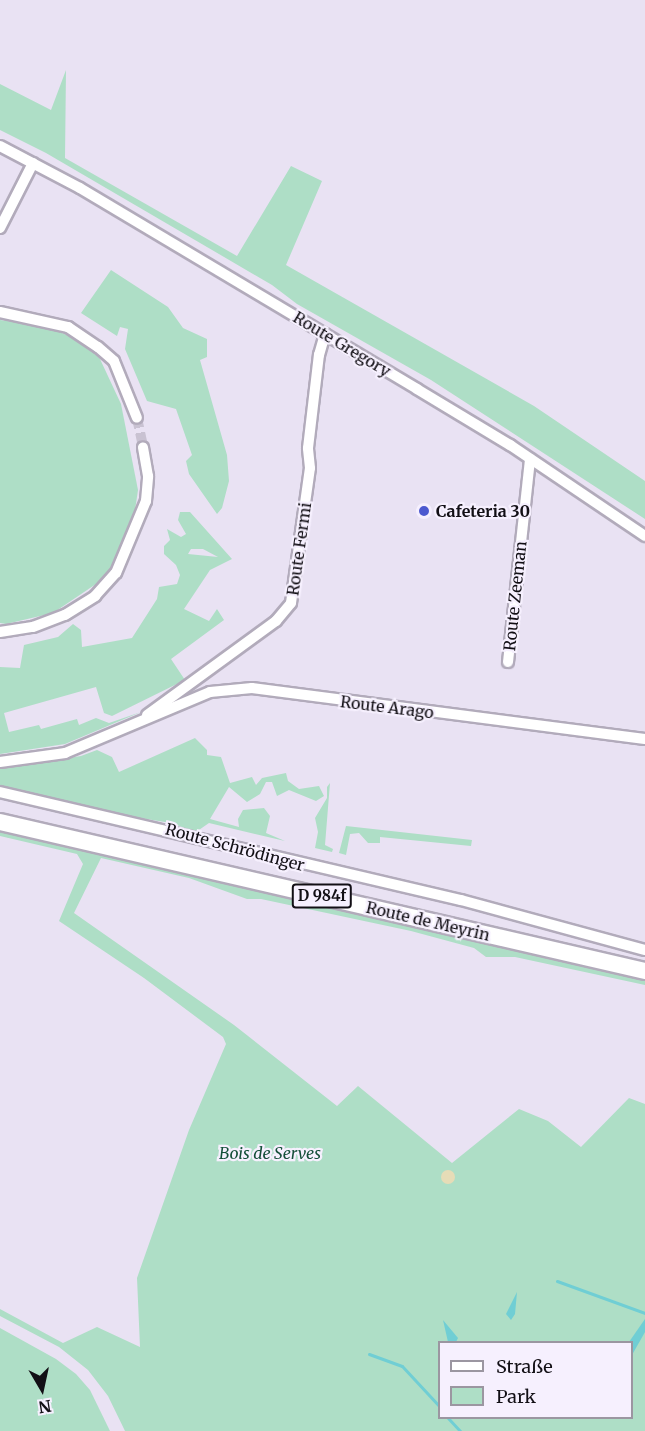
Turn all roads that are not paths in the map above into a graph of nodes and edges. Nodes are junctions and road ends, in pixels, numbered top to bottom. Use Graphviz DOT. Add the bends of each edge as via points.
graph roads {
  1 [pos="0,146"];
  2 [pos="33,163"];
  3 [pos="0,228"];
  4 [pos="0,312"];
  5 [pos="325,334"];
  6 [pos="137,418"];
  7 [pos="143,447"];
  8 [pos="530,459"];
  9 [pos="645,536"];
  10 [pos="0,632"];
  11 [pos="508,662"];
  12 [pos="135,725"];
  13 [pos="645,739"];
  14 [pos="0,762"];
  15 [pos="0,792"];
  16 [pos="0,822"];
  17 [pos="645,950"];
  18 [pos="645,971"];
  1 -- 2 [label="street, Route Gregory"];
  2 -- 3 [label="street"];
  2 -- 5 [label="street, Route Gregory"];
  4 -- 6 [label="street" via="68,327 98,347 114,361"];
  5 -- 8 [label="street, Route Gregory"];
  5 -- 12 [label="street, Route Fermi" via="319,355 308,448 310,468 291,603 276,621"];
  7 -- 10 [label="street" via="148,476 146,501 116,573 95,596 65,615 33,627"];
  8 -- 9 [label="street, Route Gregory"];
  8 -- 11 [label="street, Route Zeeman"];
  12 -- 13 [label="street, Route Arago" via="210,692 252,688"];
  12 -- 14 [label="street" via="65,753"];
  15 -- 17 [label="street, Route Schrödinger" via="461,900"];
  16 -- 18 [label="main road, Route de Meyrin / D 984f"];
}
